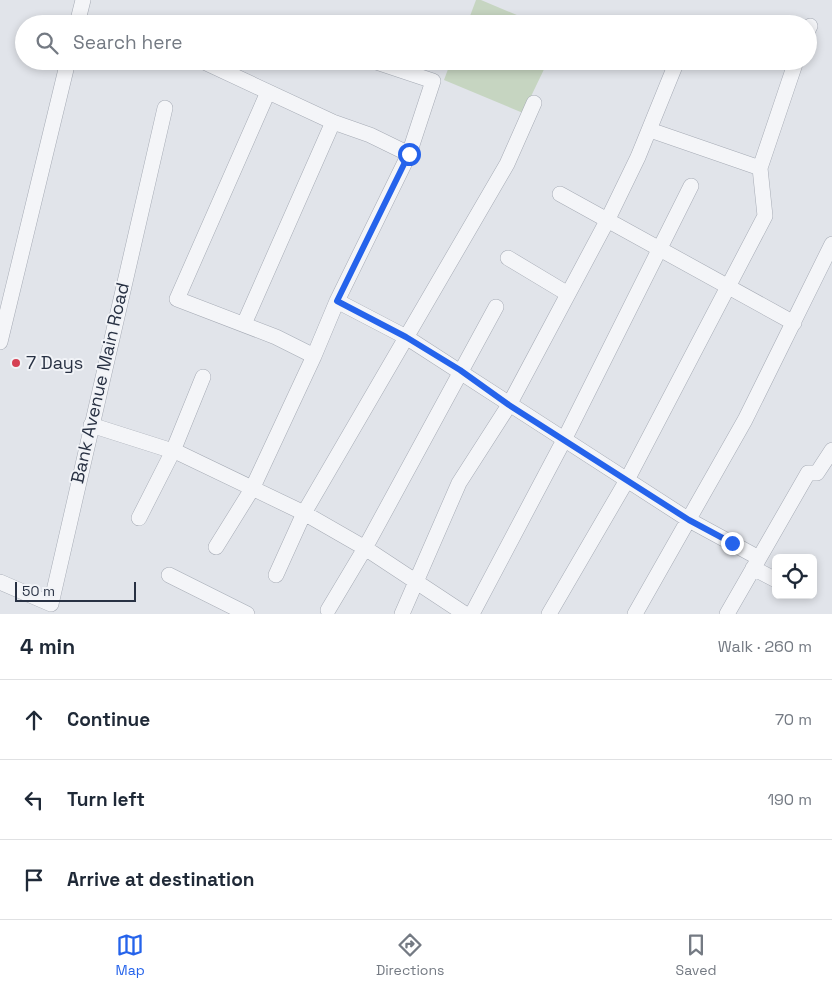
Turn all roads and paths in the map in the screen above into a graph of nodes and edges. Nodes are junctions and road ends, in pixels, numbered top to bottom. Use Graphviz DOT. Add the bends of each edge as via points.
graph roads {
  1 [pos="84,0"];
  2 [pos="80,15"];
  3 [pos="66,70"];
  4 [pos="221,70"];
  5 [pos="400,70"];
  6 [pos="673,70"];
  7 [pos="793,70"];
  8 [pos="268,92"];
  9 [pos="534,103"];
  10 [pos="165,108"];
  11 [pos="333,122"];
  12 [pos="650,130"];
  13 [pos="409,154"];
  14 [pos="760,168"];
  15 [pos="691,186"];
  16 [pos="560,194"];
  17 [pos="607,221"];
  18 [pos="832,244"];
  19 [pos="661,250"];
  20 [pos="508,258"];
  21 [pos="729,286"];
  22 [pos="568,294"];
  23 [pos="337,301"];
  24 [pos="496,307"];
  25 [pos="794,323"];
  26 [pos="244,324"];
  27 [pos="406,337"];
  28 [pos="0,342"];
  29 [pos="314,356"];
  30 [pos="460,370"];
  31 [pos="203,377"];
  32 [pos="509,405"];
  33 [pos="91,425"];
  34 [pos="564,440"];
  35 [pos="832,450"];
  36 [pos="173,451"];
  37 [pos="627,480"];
  38 [pos="252,488"];
  39 [pos="304,513"];
  40 [pos="139,518"];
  41 [pos="689,520"];
  42 [pos="216,546"];
  43 [pos="365,548"];
  44 [pos="756,563"];
  45 [pos="169,575"];
  46 [pos="276,575"];
  47 [pos="772,577"];
  48 [pos="0,582"];
  49 [pos="418,582"];
  50 [pos="328,610"];
  51 [pos="247,614"];
  52 [pos="402,614"];
  53 [pos="465,614"];
  54 [pos="472,614"];
  55 [pos="549,614"];
  56 [pos="635,614"];
  57 [pos="727,614"];
  1 -- 2 [label="street"];
  3 -- 28 [label="street"];
  4 -- 8 [label="street"];
  5 -- 13 [label="street" via="433,81"];
  6 -- 12 [label="street"];
  7 -- 14 [label="street"];
  8 -- 11 [label="street"];
  8 -- 26 [label="street" via="177,299"];
  9 -- 27 [label="street" via="507,164"];
  10 -- 33 [label="street, Bank Avenue Main Road"];
  11 -- 13 [label="street"];
  11 -- 26 [label="street"];
  12 -- 14 [label="street"];
  12 -- 17 [label="street"];
  13 -- 23 [label="street"];
  14 -- 21 [label="street" via="765,216"];
  15 -- 19 [label="street"];
  16 -- 17 [label="street"];
  17 -- 19 [label="street"];
  17 -- 22 [label="street"];
  18 -- 25 [label="street"];
  19 -- 21 [label="street"];
  19 -- 34 [label="street"];
  20 -- 22 [label="street"];
  21 -- 25 [label="street"];
  21 -- 37 [label="street"];
  22 -- 32 [label="street"];
  23 -- 27 [label="street"];
  23 -- 29 [label="street"];
  24 -- 30 [label="street"];
  25 -- 41 [label="street"];
  26 -- 29 [label="street"];
  27 -- 30 [label="street"];
  27 -- 39 [label="street"];
  29 -- 38 [label="street"];
  30 -- 32 [label="street"];
  30 -- 43 [label="street"];
  31 -- 36 [label="street"];
  32 -- 34 [label="street"];
  32 -- 49 [label="street" via="459,483"];
  33 -- 36 [label="street"];
  33 -- 48 [label="street, Bank Avenue Main Road" via="51,604"];
  34 -- 37 [label="street"];
  34 -- 54 [label="street"];
  35 -- 44 [label="street" via="817,474 808,473"];
  36 -- 38 [label="street"];
  36 -- 40 [label="street"];
  37 -- 41 [label="street"];
  37 -- 55 [label="street"];
  38 -- 39 [label="street"];
  38 -- 42 [label="street"];
  39 -- 43 [label="street"];
  39 -- 46 [label="street"];
  41 -- 44 [label="street"];
  41 -- 56 [label="street"];
  43 -- 49 [label="street"];
  43 -- 50 [label="street"];
  44 -- 47 [label="street"];
  44 -- 57 [label="street"];
  45 -- 51 [label="street"];
  49 -- 52 [label="street"];
  49 -- 53 [label="street"];
}
